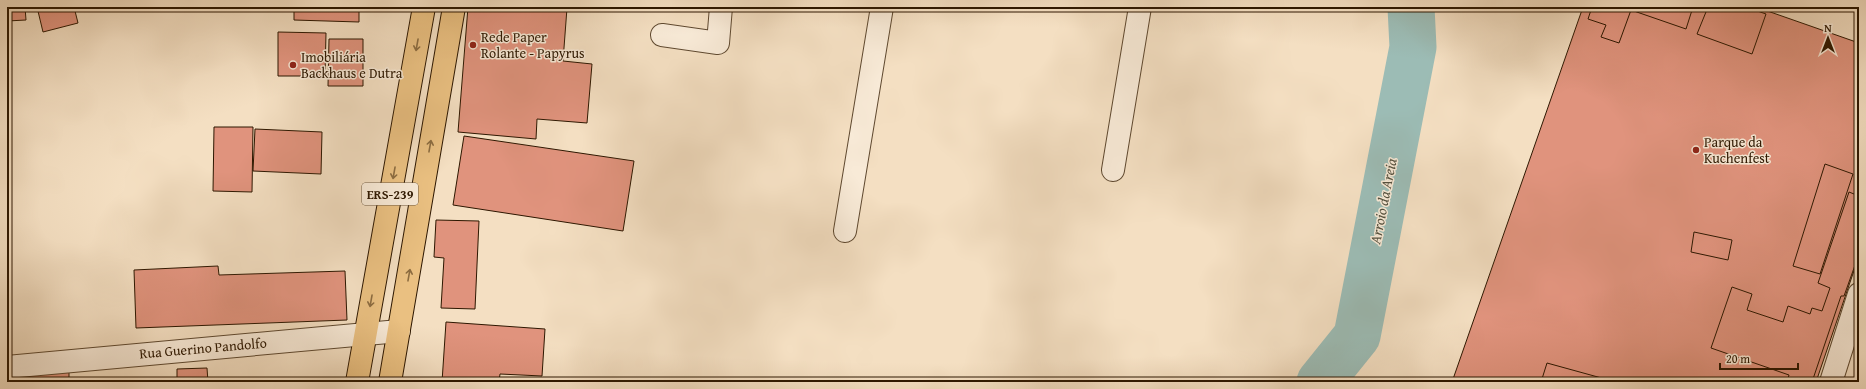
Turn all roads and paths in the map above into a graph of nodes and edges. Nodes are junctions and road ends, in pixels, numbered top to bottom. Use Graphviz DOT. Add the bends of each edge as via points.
graph roads {
  1 [pos="424,7"];
  2 [pos="454,7"];
  3 [pos="721,7"];
  4 [pos="882,7"];
  5 [pos="1140,7"];
  6 [pos="662,35"];
  7 [pos="1113,170"];
  8 [pos="845,231"];
  9 [pos="1859,294"];
  10 [pos="399,331"];
  11 [pos="365,333"];
  12 [pos="7,367"];
  13 [pos="357,382"];
  14 [pos="390,382"];
  15 [pos="1831,382"];
  1 -- 11 [label="main road, ERS-239, one-way"];
  10 -- 2 [label="main road, ERS-239, one-way"];
  3 -- 6 [label="street" via="718,43"];
  4 -- 8 [label="street"];
  5 -- 7 [label="street"];
  9 -- 15 [label="street"];
  10 -- 11 [label="street, Rua Guerino Pandolfo"];
  10 -- 14 [label="main road, ERS-239"];
  11 -- 12 [label="street, Rua Guerino Pandolfo"];
  11 -- 13 [label="main road, ERS-239"];
}
